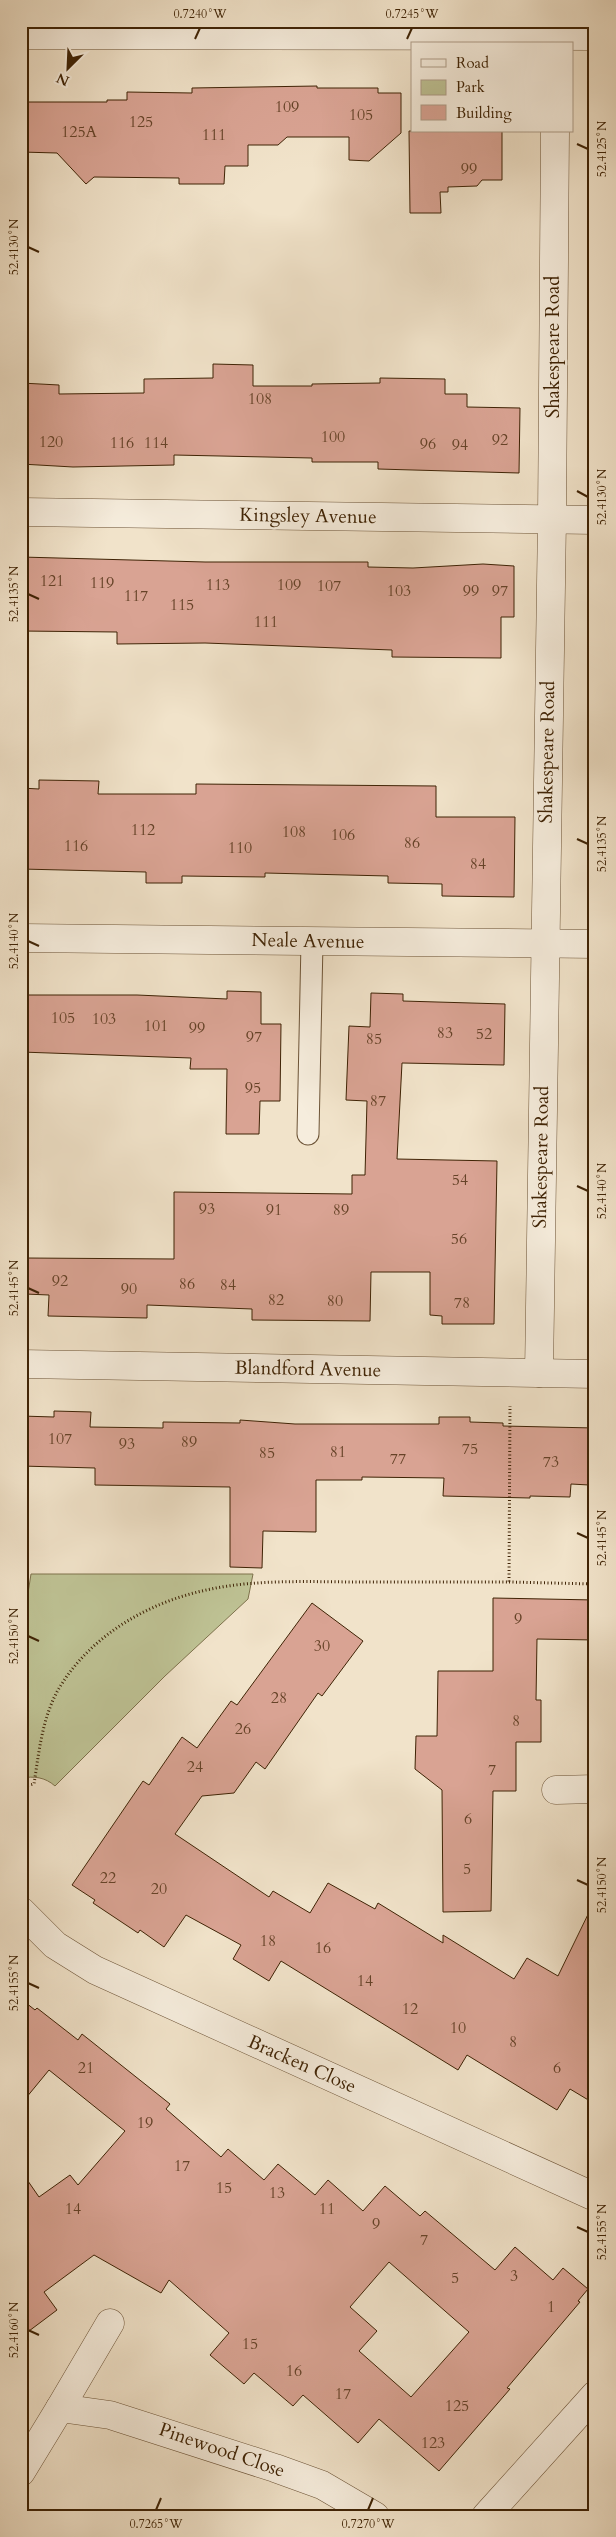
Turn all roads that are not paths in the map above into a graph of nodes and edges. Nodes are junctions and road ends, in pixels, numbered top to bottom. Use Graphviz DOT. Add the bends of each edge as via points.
graph roads {
  1 [pos="555,33"];
  2 [pos="21,35"];
  3 [pos="595,36"];
  4 [pos="554,132"];
  5 [pos="21,512"];
  6 [pos="552,519"];
  7 [pos="595,520"];
  8 [pos="21,938"];
  9 [pos="312,942"];
  10 [pos="544,943"];
  11 [pos="595,944"];
  12 [pos="308,1134"];
  13 [pos="21,1364"];
  14 [pos="539,1373"];
  15 [pos="595,1374"];
  16 [pos="556,1790"];
  17 [pos="595,1790"];
  18 [pos="21,1911"];
  19 [pos="595,2197"];
  20 [pos="110,2323"];
  21 [pos="595,2395"];
  22 [pos="60,2408"];
  23 [pos="21,2472"];
  24 [pos="374,2516"];
  25 [pos="486,2516"];
  1 -- 2 [label="street"];
  1 -- 3 [label="street"];
  4 -- 6 [label="street, Shakespeare Road"];
  5 -- 6 [label="street, Kingsley Avenue"];
  6 -- 7 [label="street, Kingsley Avenue"];
  6 -- 10 [label="street, Shakespeare Road"];
  8 -- 9 [label="street, Neale Avenue"];
  9 -- 10 [label="street, Neale Avenue"];
  9 -- 12 [label="lane"];
  10 -- 11 [label="street, Neale Avenue"];
  10 -- 14 [label="street, Shakespeare Road"];
  13 -- 14 [label="street, Blandford Avenue"];
  14 -- 15 [label="street, Blandford Avenue"];
  16 -- 17 [label="street"];
  18 -- 19 [label="street, Bracken Close" via="55,1945 95,1970"];
  20 -- 22 [label="street"];
  21 -- 25 [label="street"];
  22 -- 23 [label="street"];
  22 -- 24 [label="street, Pinewood Close" via="110,2415 322,2484"];
}
